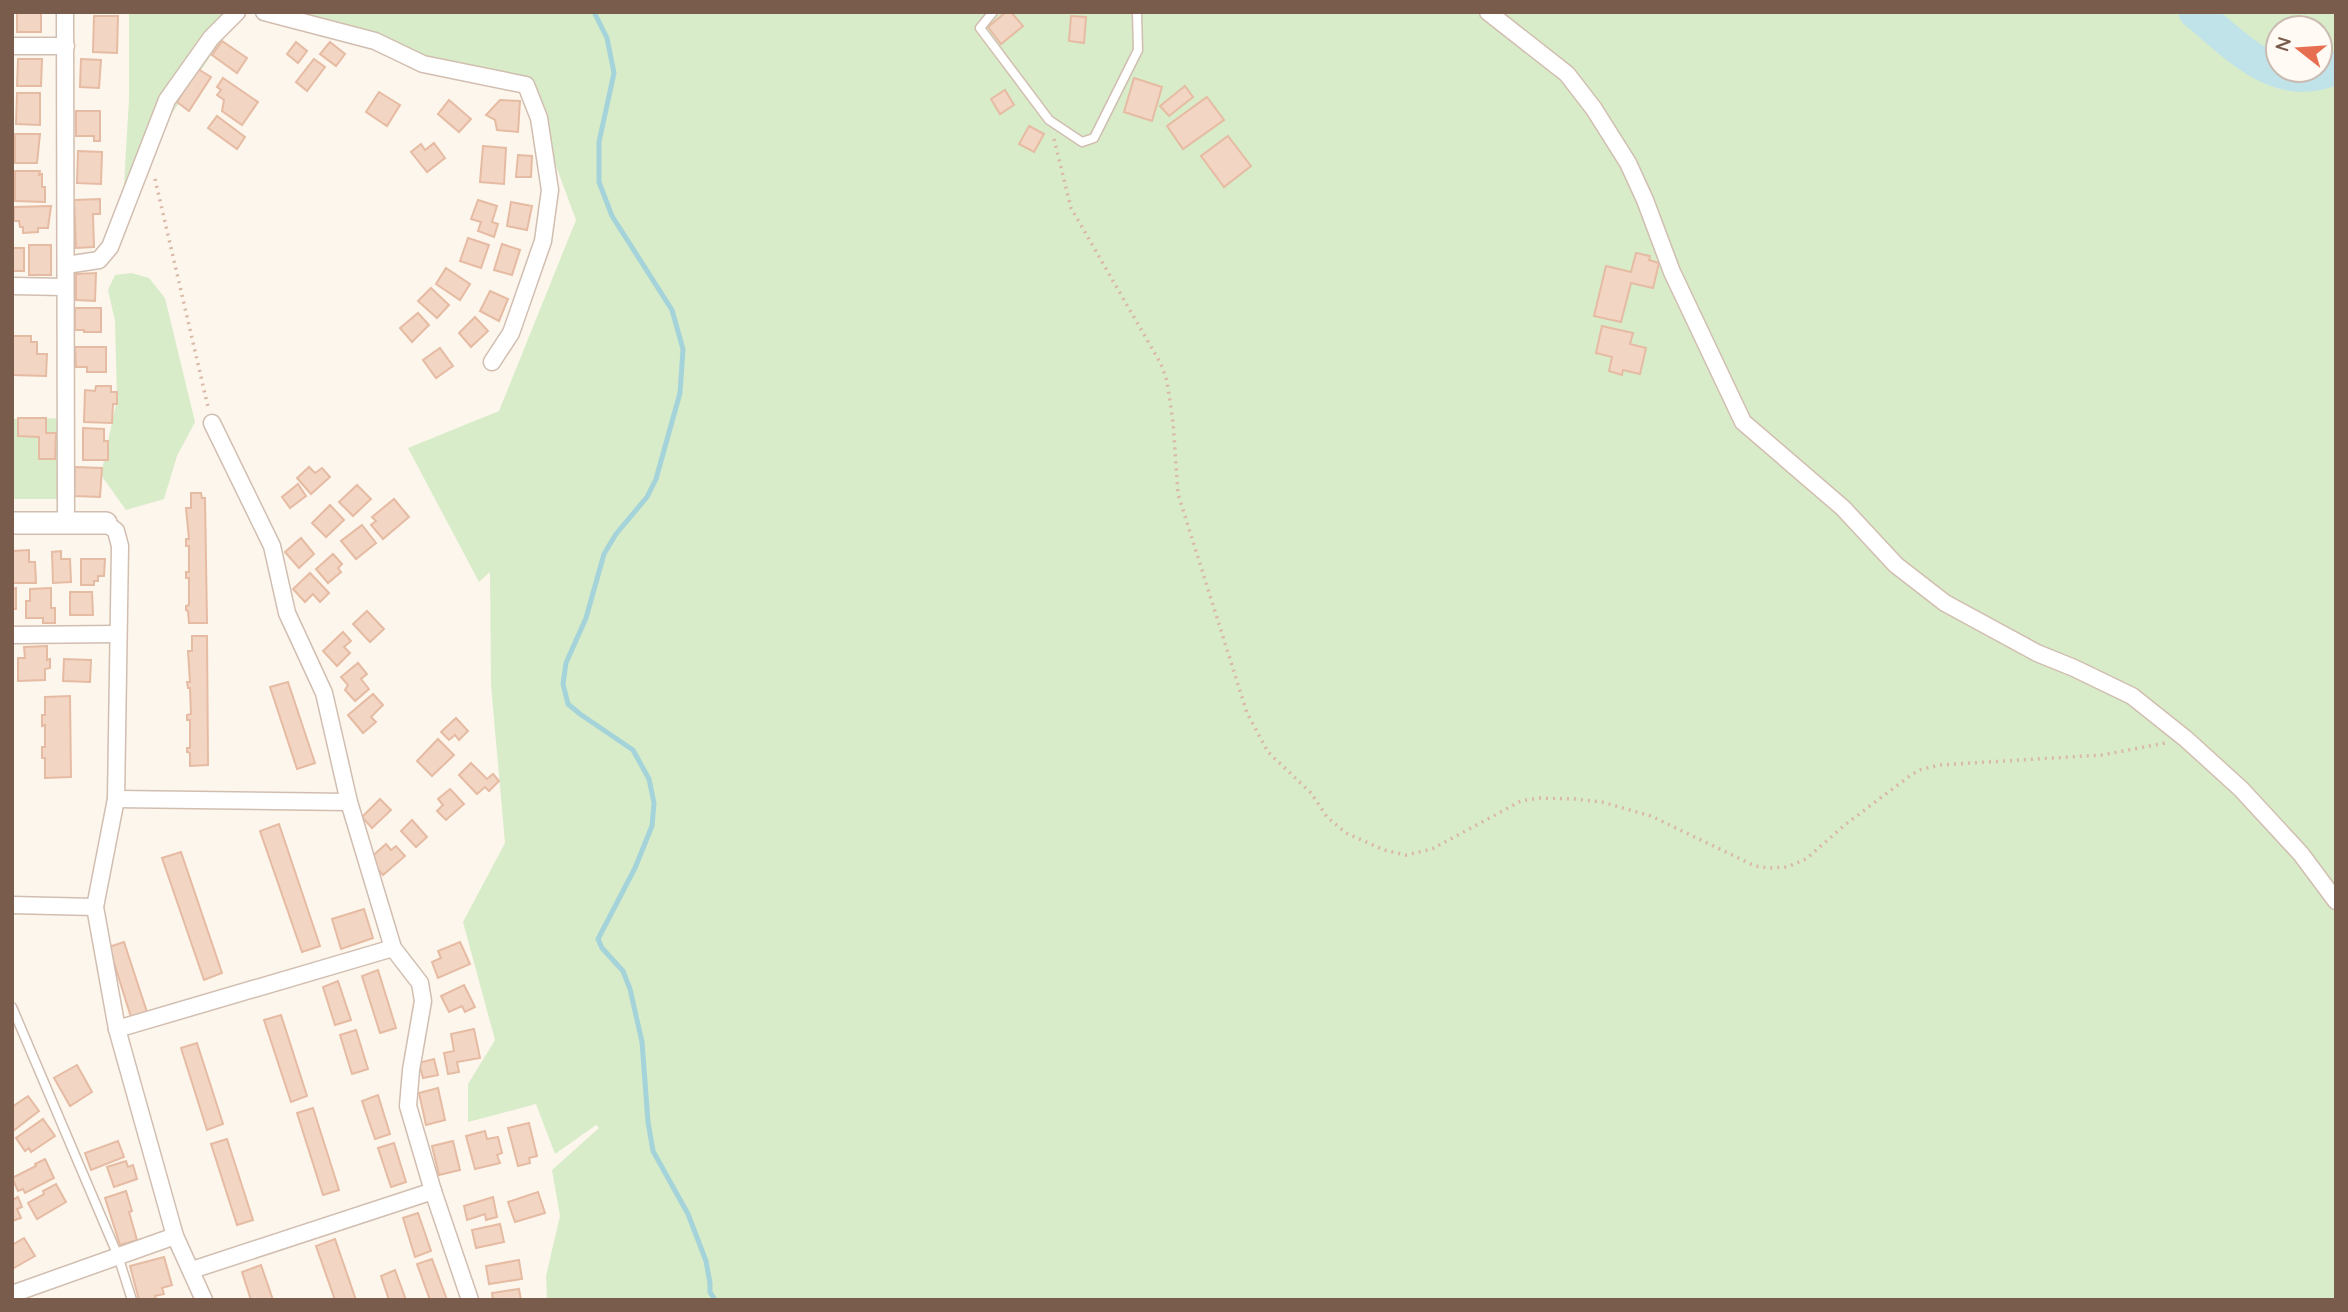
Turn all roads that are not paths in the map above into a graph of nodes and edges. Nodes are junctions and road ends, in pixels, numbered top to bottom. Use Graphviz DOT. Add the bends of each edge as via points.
graph roads {
  1 [pos="65,12"];
  2 [pos="237,12"];
  3 [pos="264,12"];
  4 [pos="993,12"];
  5 [pos="1137,12"];
  6 [pos="1489,12"];
  7 [pos="12,46"];
  8 [pos="66,46"];
  9 [pos="66,265"];
  10 [pos="12,286"];
  11 [pos="65,287"];
  12 [pos="492,362"];
  13 [pos="212,423"];
  14 [pos="12,523"];
  15 [pos="66,523"];
  16 [pos="106,523"];
  17 [pos="118,634"];
  18 [pos="12,635"];
  19 [pos="116,799"];
  20 [pos="349,802"];
  21 [pos="2336,901"];
  22 [pos="12,905"];
  23 [pos="94,907"];
  24 [pos="393,948"];
  25 [pos="12,1007"];
  26 [pos="117,1029"];
  27 [pos="433,1191"];
  28 [pos="175,1236"];
  29 [pos="118,1256"];
  30 [pos="192,1270"];
  31 [pos="12,1294"];
  32 [pos="132,1300"];
  33 [pos="204,1300"];
  34 [pos="470,1300"];
  1 -- 8 [label="street"];
  2 -- 9 [label="street" via="211,38 166,100 110,247 99,260"];
  3 -- 12 [label="street" via="375,41 424,64 526,85 539,118 550,190 543,241 511,333"];
  4 -- 5 [label="lane" via="980,28 1049,120 1082,142 1094,138 1138,50"];
  6 -- 21 [label="street" via="1567,74 1629,163 1672,272 1743,422 1843,508 1896,565 1945,603 2037,653 2132,696 2186,738 2301,853"];
  7 -- 8 [label="street"];
  8 -- 9 [label="street"];
  9 -- 11 [label="street"];
  10 -- 11 [label="street"];
  11 -- 15 [label="street"];
  13 -- 20 [label="street" via="272,546 287,613 324,692"];
  14 -- 15 [label="street"];
  15 -- 16 [label="street"];
  16 -- 17 [label="street" via="116,531 120,546"];
  17 -- 18 [label="street"];
  17 -- 19 [label="street"];
  19 -- 20 [label="street"];
  19 -- 23 [label="street"];
  20 -- 24 [label="street"];
  22 -- 23 [label="street"];
  23 -- 26 [label="street"];
  24 -- 26 [label="street"];
  24 -- 27 [label="street" via="420,983 423,1001 408,1106"];
  25 -- 29 [label="lane"];
  26 -- 28 [label="street"];
  27 -- 30 [label="street"];
  27 -- 34 [label="street"];
  28 -- 29 [label="street"];
  28 -- 30 [label="street"];
  29 -- 31 [label="street"];
  29 -- 32 [label="lane"];
  30 -- 33 [label="street"];
}
